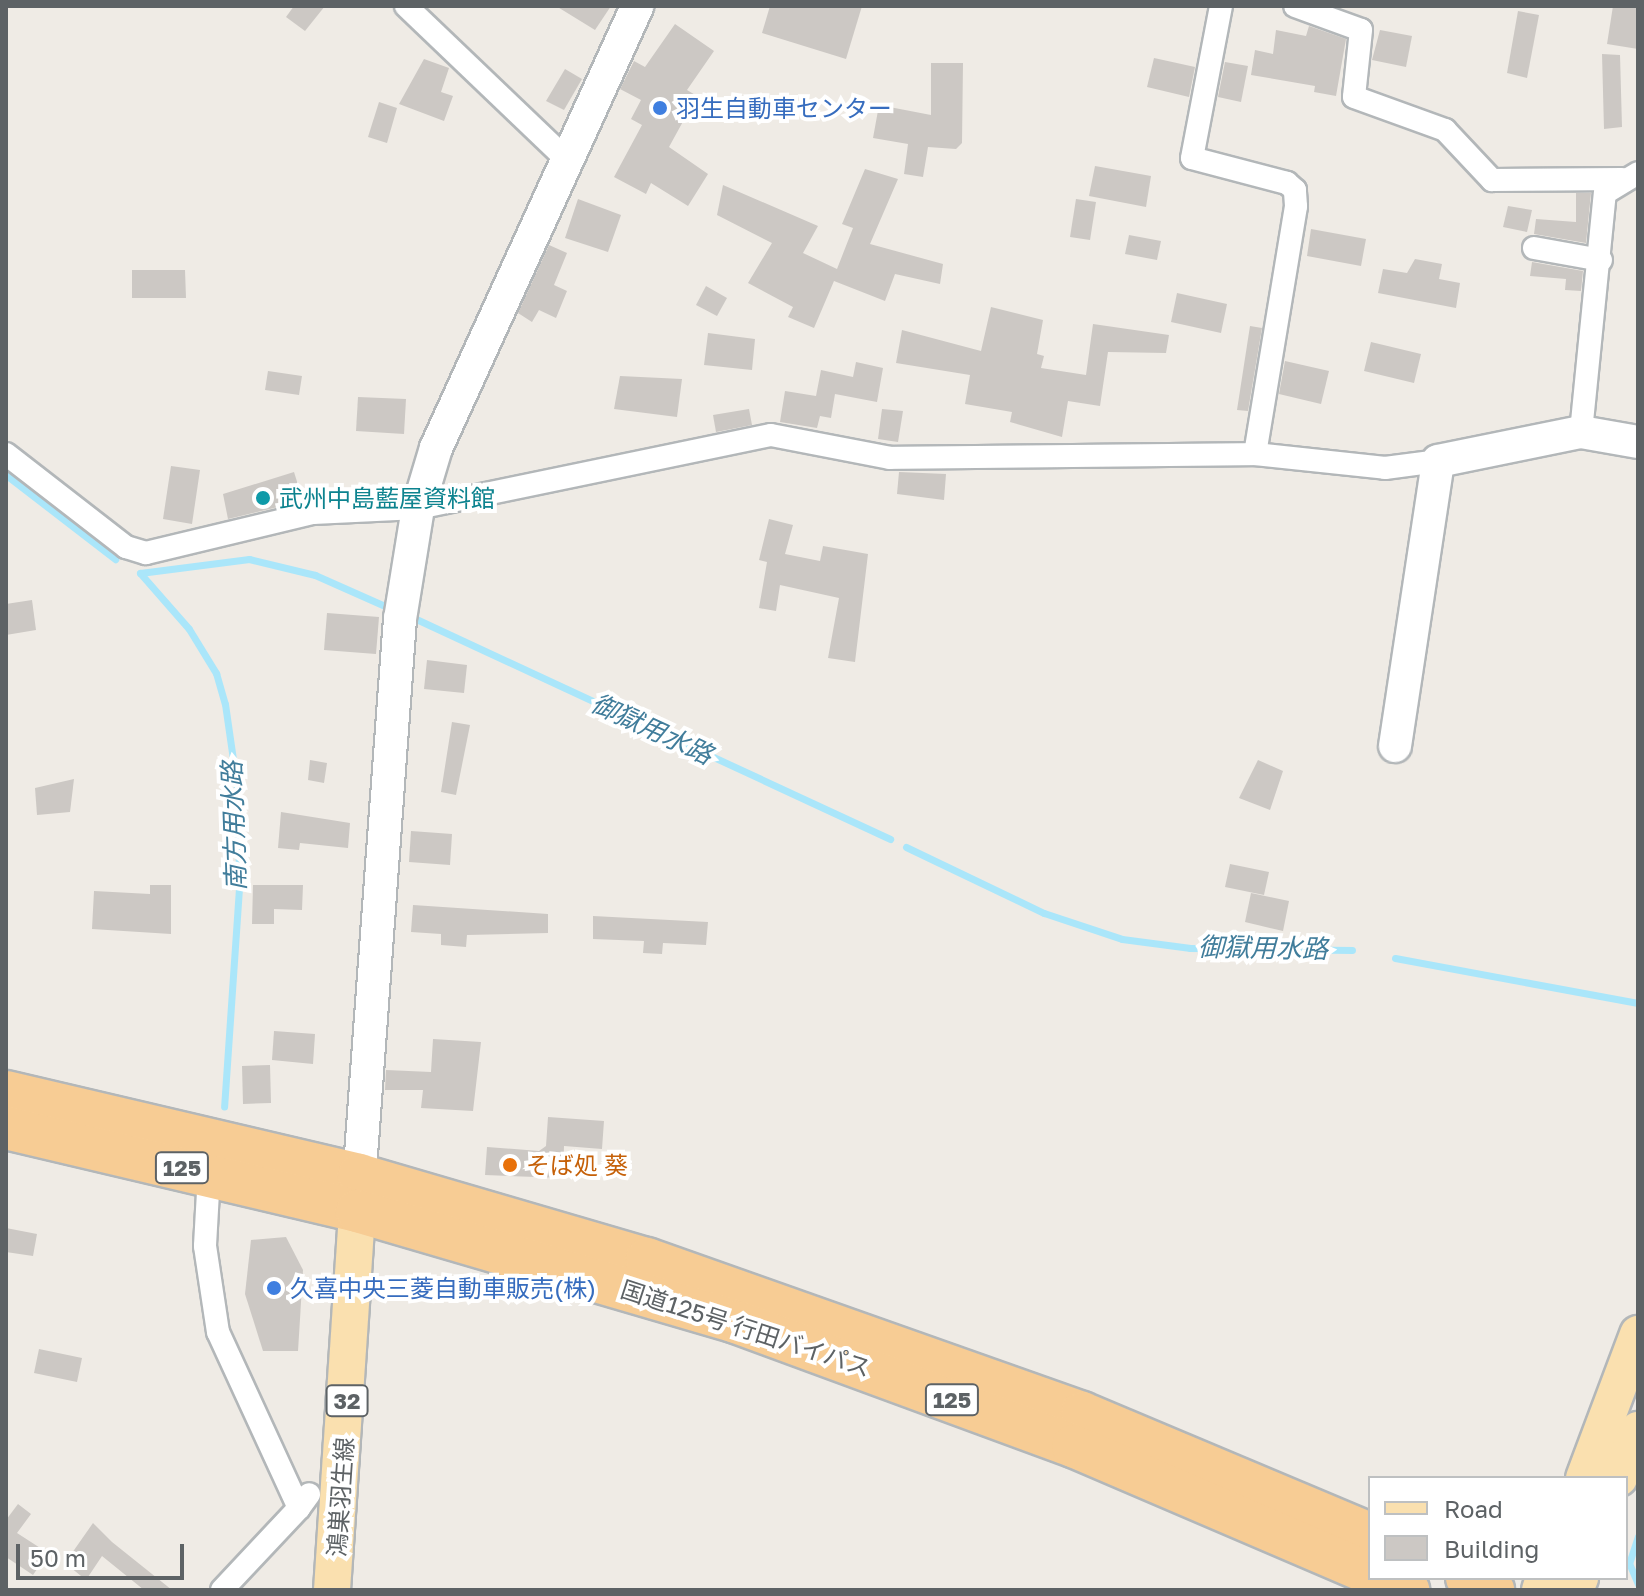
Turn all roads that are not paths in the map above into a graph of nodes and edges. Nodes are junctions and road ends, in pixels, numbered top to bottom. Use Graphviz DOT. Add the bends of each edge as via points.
graph roads {
  1 [pos="406,6"];
  2 [pos="637,6"];
  3 [pos="1221,6"];
  4 [pos="1295,6"];
  5 [pos="566,159"];
  6 [pos="1630,176"];
  7 [pos="1534,248"];
  8 [pos="1601,260"];
  9 [pos="1581,432"];
  10 [pos="1638,442"];
  11 [pos="6,454"];
  12 [pos="1255,454"];
  13 [pos="1438,461"];
  14 [pos="418,508"];
  15 [pos="1395,746"];
  16 [pos="6,1092"];
  17 [pos="6,1128"];
  18 [pos="209,1174"];
  19 [pos="358,1193"];
  20 [pos="1638,1334"];
  21 [pos="1638,1430"];
  22 [pos="1585,1476"];
  23 [pos="1620,1476"];
  24 [pos="1368,1533"];
  25 [pos="1368,1572"];
  26 [pos="1386,1580"];
  27 [pos="1471,1580"];
  28 [pos="222,1590"];
  29 [pos="332,1590"];
  30 [pos="1408,1590"];
  31 [pos="1493,1590"];
  1 -- 5 [label="street"];
  2 -- 5 [label="street"];
  3 -- 12 [label="street" via="1192,158 1278,179 1295,190"];
  4 -- 6 [label="street" via="1361,30 1354,97 1445,130 1492,180"];
  5 -- 14 [label="street" via="436,448"];
  6 -- 8 [label="street" via="1605,193"];
  7 -- 8 [label="street"];
  8 -- 9 [label="street"];
  9 -- 10 [label="street"];
  9 -- 13 [label="street"];
  11 -- 14 [label="street" via="126,547 146,553 313,513"];
  12 -- 13 [label="street" via="1385,468"];
  12 -- 14 [label="street" via="890,458 771,435"];
  13 -- 15 [label="street"];
  14 -- 19 [label="street" via="400,619"];
  16 -- 19 [label="highway, 国道125号 行田バイパス / 125"];
  17 -- 18 [label="highway, 国道125号 行田バイパス / 125"];
  18 -- 19 [label="highway, 国道125号 行田バイパス / 125"];
  18 -- 28 [label="street" via="205,1246 218,1332 304,1501"];
  19 -- 24 [label="highway, 国道125号 行田バイパス / 125" via="647,1259 929,1356"];
  19 -- 25 [label="highway, 国道125号 行田バイパス / 125" via="825,1353 1073,1446"];
  19 -- 29 [label="main road, 鴻巣羽生線 / 32"];
  20 -- 22 [label="main road"];
  21 -- 23 [label="main road"];
  26 -- 30 [label="highway"];
  27 -- 31 [label="highway"];
}
